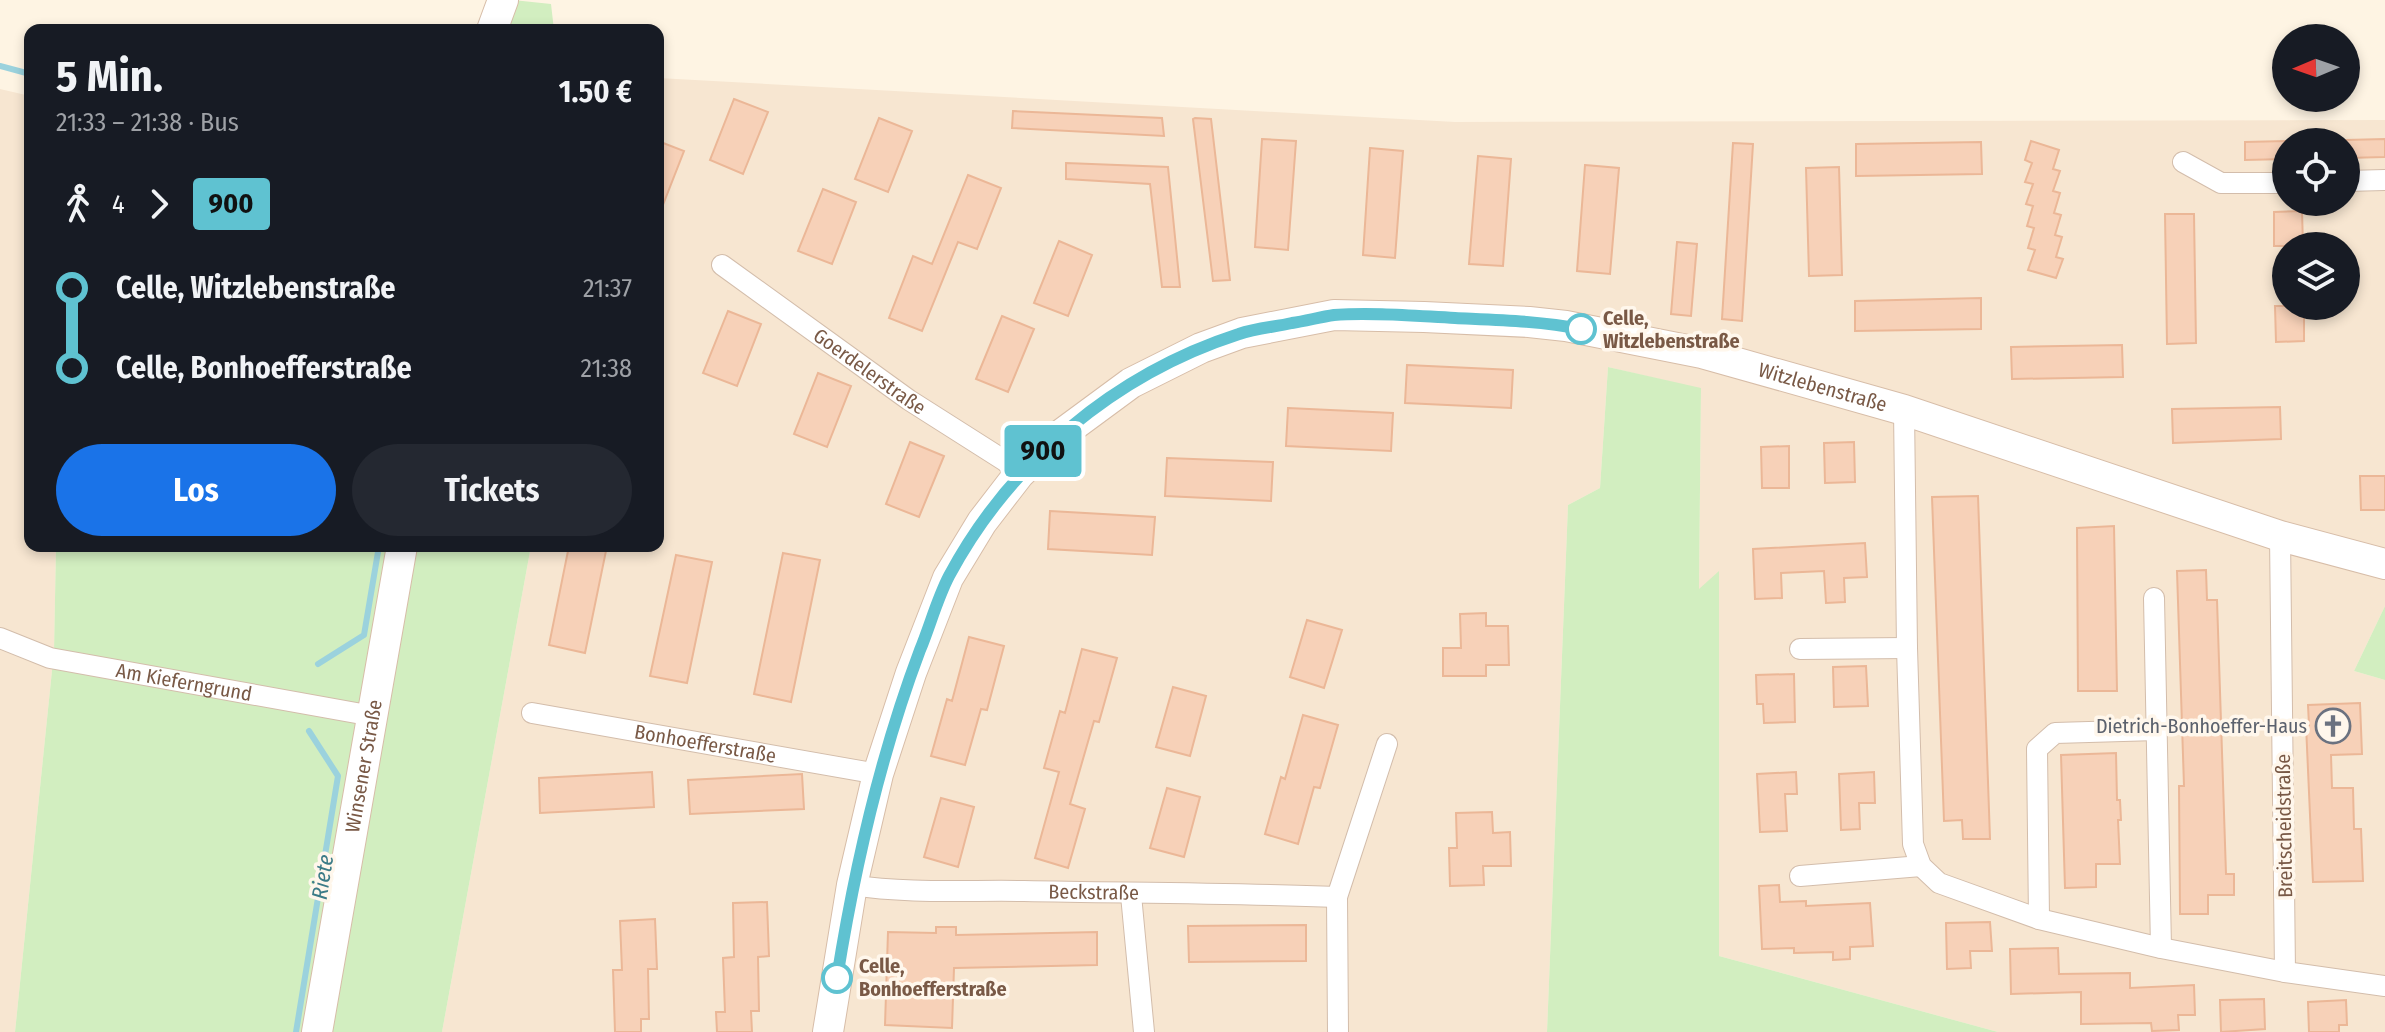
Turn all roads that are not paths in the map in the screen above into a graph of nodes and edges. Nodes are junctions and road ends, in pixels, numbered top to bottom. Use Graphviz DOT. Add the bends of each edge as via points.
graph roads {
  1 [pos="493,0"];
  2 [pos="503,0"];
  3 [pos="491,24"];
  4 [pos="493,24"];
  5 [pos="2183,162"];
  6 [pos="2385,180"];
  7 [pos="2360,181"];
  8 [pos="2272,183"];
  9 [pos="722,265"];
  10 [pos="1904,410"];
  11 [pos="1019,474"];
  12 [pos="2280,536"];
  13 [pos="401,552"];
  14 [pos="2385,564"];
  15 [pos="2154,598"];
  16 [pos="0,638"];
  17 [pos="1907,648"];
  18 [pos="1800,649"];
  19 [pos="532,713"];
  20 [pos="373,716"];
  21 [pos="2157,730"];
  22 [pos="1387,744"];
  23 [pos="878,774"];
  24 [pos="1921,866"];
  25 [pos="1800,876"];
  26 [pos="852,885"];
  27 [pos="1131,895"];
  28 [pos="1337,897"];
  29 [pos="2039,919"];
  30 [pos="2161,948"];
  31 [pos="2285,972"];
  32 [pos="2385,986"];
  33 [pos="317,1032"];
  34 [pos="828,1032"];
  35 [pos="1144,1032"];
  36 [pos="1338,1032"];
  1 -- 3 [label="street"];
  2 -- 4 [label="street"];
  5 -- 8 [label="street" via="2221,183"];
  6 -- 7 [label="street"];
  9 -- 11 [label="street, Goerdelerstraße"];
  10 -- 11 [label="street, Witzlebenstraße" via="1702,353 1566,326 1334,315 1242,333 1162,367 1096,407"];
  10 -- 12 [label="street, Witzlebenstraße"];
  10 -- 17 [label="street"];
  11 -- 23 [label="street, Witzlebenstraße" via="948,578"];
  12 -- 14 [label="street, Witzlebenstraße"];
  12 -- 31 [label="street, Breitscheidstraße"];
  13 -- 20 [label="street, Winsener Straße"];
  15 -- 21 [label="street"];
  16 -- 20 [label="street, Am Kieferngrund" via="50,658"];
  17 -- 18 [label="street"];
  17 -- 24 [label="street" via="1913,844"];
  19 -- 23 [label="street, Bonhoefferstraße"];
  20 -- 33 [label="street, Winsener Straße"];
  21 -- 29 [label="street" via="2055,733 2037,749"];
  21 -- 30 [label="street"];
  22 -- 28 [label="street"];
  23 -- 26 [label="street, Witzlebenstraße"];
  24 -- 25 [label="street"];
  24 -- 29 [label="street" via="1939,883"];
  26 -- 27 [label="street, Beckstraße"];
  26 -- 34 [label="street, Witzlebenstraße"];
  27 -- 28 [label="street, Beckstraße"];
  27 -- 35 [label="street"];
  28 -- 36 [label="street"];
  29 -- 30 [label="street"];
  30 -- 31 [label="street"];
  31 -- 32 [label="street"];
}
